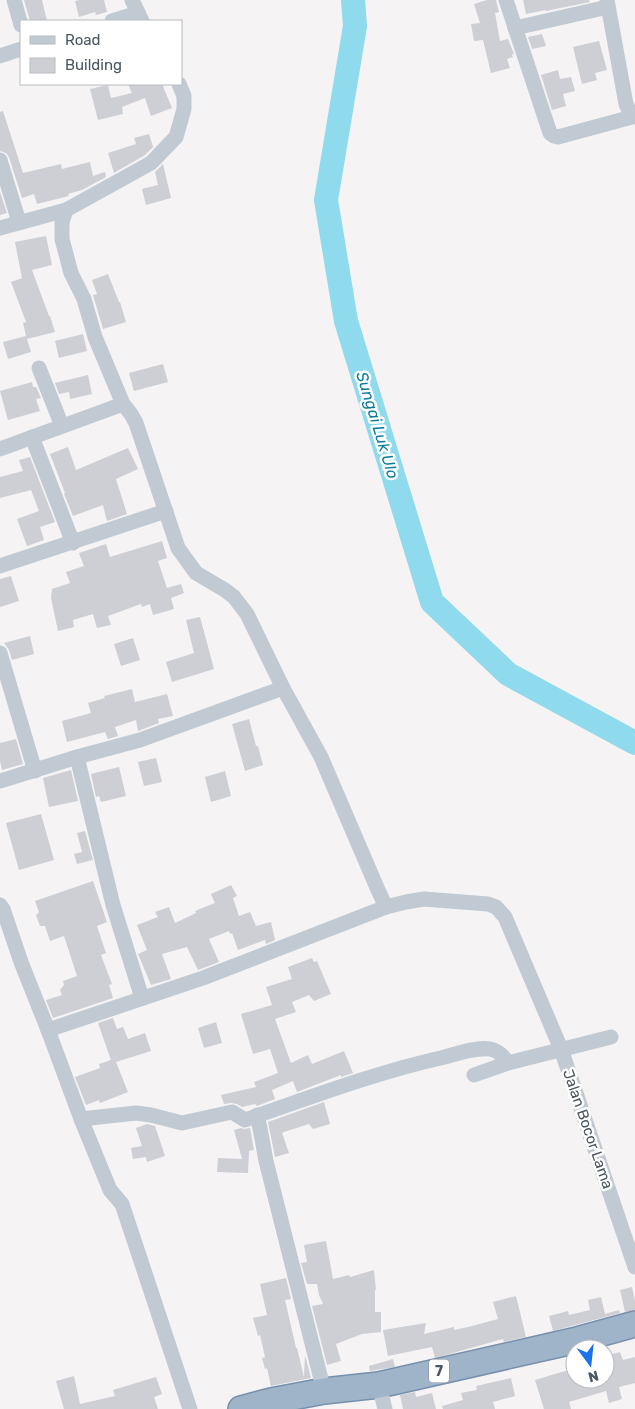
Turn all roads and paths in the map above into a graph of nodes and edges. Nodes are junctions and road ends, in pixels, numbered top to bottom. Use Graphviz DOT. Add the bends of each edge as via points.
graph roads {
  1 [pos="14,0"];
  2 [pos="506,0"];
  3 [pos="608,4"];
  4 [pos="138,12"];
  5 [pos="115,20"];
  6 [pos="20,21"];
  7 [pos="515,28"];
  8 [pos="20,49"];
  9 [pos="0,56"];
  10 [pos="179,85"];
  11 [pos="634,116"];
  12 [pos="0,160"];
  13 [pos="66,210"];
  14 [pos="18,222"];
  15 [pos="0,228"];
  16 [pos="39,368"];
  17 [pos="123,404"];
  18 [pos="62,426"];
  19 [pos="32,437"];
  20 [pos="0,449"];
  21 [pos="166,511"];
  22 [pos="73,543"];
  23 [pos="0,566"];
  24 [pos="0,653"];
  25 [pos="284,688"];
  26 [pos="77,757"];
  27 [pos="35,771"];
  28 [pos="0,780"];
  29 [pos="0,906"];
  30 [pos="386,907"];
  31 [pos="142,998"];
  32 [pos="48,1030"];
  33 [pos="611,1037"];
  34 [pos="561,1049"];
  35 [pos="508,1063"];
  36 [pos="474,1075"];
  37 [pos="257,1116"];
  38 [pos="80,1119"];
  39 [pos="635,1267"];
  40 [pos="635,1324"];
  41 [pos="324,1391"];
  42 [pos="382,1397"];
  43 [pos="190,1409"];
  44 [pos="241,1409"];
  1 -- 6 [label="street"];
  2 -- 7 [label="street"];
  3 -- 7 [label="street"];
  3 -- 11 [label="street" via="626,104"];
  4 -- 5 [label="street"];
  7 -- 11 [label="street" via="546,125 554,136"];
  8 -- 9 [label="street"];
  10 -- 13 [label="street" via="184,109 176,138 151,163"];
  12 -- 14 [label="street"];
  13 -- 14 [label="street"];
  13 -- 17 [label="street" via="62,239 66,258"];
  14 -- 15 [label="street"];
  16 -- 18 [label="street"];
  17 -- 18 [label="street"];
  17 -- 21 [label="street" via="136,423"];
  18 -- 19 [label="street"];
  19 -- 20 [label="street"];
  19 -- 22 [label="street"];
  21 -- 22 [label="street"];
  21 -- 25 [label="street" via="178,548 196,573 234,597 247,614"];
  22 -- 23 [label="street"];
  24 -- 27 [label="street"];
  25 -- 26 [label="street" via="156,734"];
  25 -- 30 [label="street" via="321,757"];
  26 -- 27 [label="street"];
  26 -- 31 [label="street" via="113,904"];
  27 -- 28 [label="street"];
  29 -- 32 [label="street"];
  30 -- 31 [label="street" via="203,978"];
  30 -- 34 [label="street, Jalan Bocor Lama" via="424,898 496,907 505,917"];
  31 -- 32 [label="street"];
  32 -- 38 [label="street"];
  33 -- 34 [label="street"];
  34 -- 35 [label="street"];
  34 -- 39 [label="street, Jalan Bocor Lama"];
  35 -- 36 [label="street"];
  35 -- 37 [label="street" via="500,1053 481,1049 406,1066"];
  37 -- 38 [label="street" via="245,1120 232,1112 182,1123 136,1113"];
  37 -- 41 [label="street"];
  38 -- 43 [label="street" via="110,1190 122,1204"];
  40 -- 42 [label="highway, 7"];
  41 -- 42 [label="highway, 7"];
  41 -- 44 [label="highway, 7"];
}
